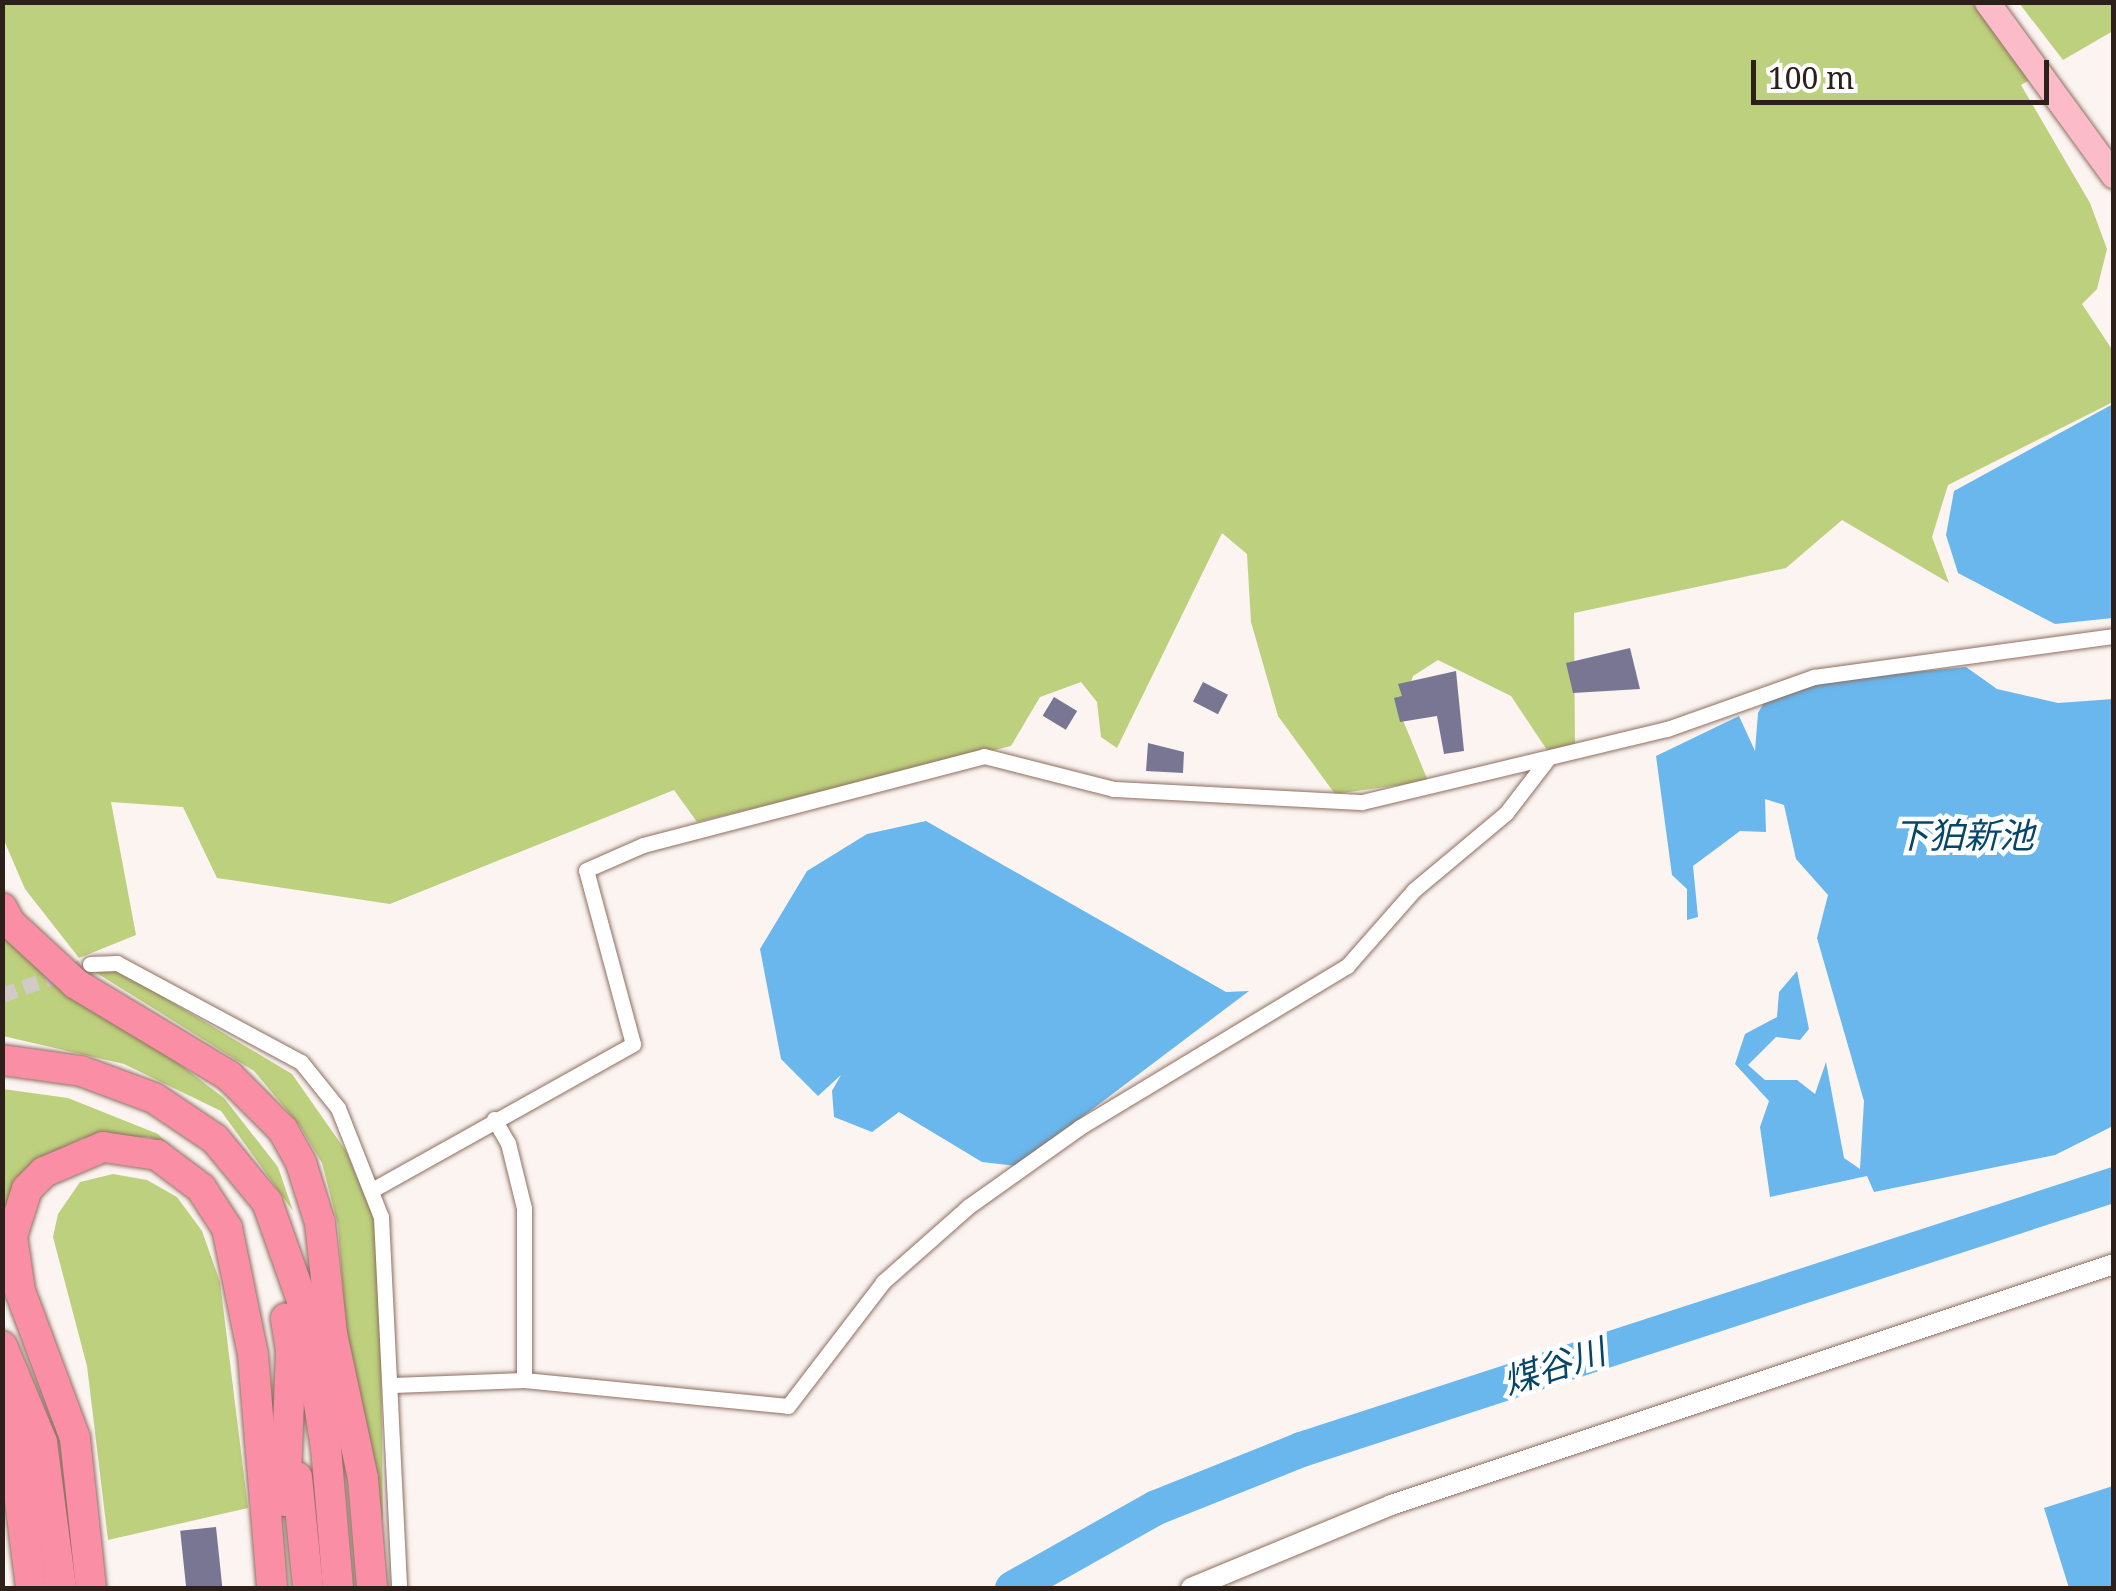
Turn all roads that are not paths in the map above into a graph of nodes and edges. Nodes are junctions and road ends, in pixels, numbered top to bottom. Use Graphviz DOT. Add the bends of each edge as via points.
graph roads {
  1 [pos="1987,2"];
  2 [pos="2114,176"];
  3 [pos="2114,636"];
  4 [pos="1546,762"];
  5 [pos="2,908"];
  6 [pos="90,964"];
  7 [pos="2,1060"];
  8 [pos="2,1078"];
  9 [pos="494,1119"];
  10 [pos="372,1190"];
  11 [pos="2114,1264"];
  12 [pos="2,1346"];
  13 [pos="311,1346"];
  14 [pos="11,1372"];
  15 [pos="524,1380"];
  16 [pos="393,1385"];
  17 [pos="59,1390"];
  18 [pos="2,1487"];
  19 [pos="15,1588"];
  20 [pos="31,1588"];
  21 [pos="46,1588"];
  22 [pos="62,1588"];
  23 [pos="77,1588"];
  24 [pos="91,1588"];
  25 [pos="272,1588"];
  26 [pos="292,1588"];
  27 [pos="308,1588"];
  28 [pos="323,1588"];
  29 [pos="338,1588"];
  30 [pos="354,1588"];
  31 [pos="372,1588"];
  32 [pos="399,1588"];
  33 [pos="1191,1588"];
  1 -- 2 [label="main road"];
  3 -- 4 [label="street" via="1814,677"];
  4 -- 9 [label="street" via="1506,765 1362,802 1112,789 984,756 643,845 586,870 633,1044"];
  4 -- 15 [label="street" via="1506,812 1414,890 1348,966 1080,1127 969,1206 882,1282 788,1406"];
  5 -- 13 [label="highway" via="10,924 76,984 229,1076 283,1130 312,1190"];
  6 -- 10 [label="street" via="118,963 301,1062 338,1108"];
  7 -- 13 [label="highway" via="127,1084 215,1139 268,1202 288,1247"];
  8 -- 13 [label="highway" via="130,1105 203,1152 259,1225 283,1301"];
  9 -- 10 [label="street"];
  9 -- 15 [label="street" via="508,1143 524,1208"];
  10 -- 16 [label="street" via="381,1217"];
  11 -- 33 [label="street" via="1391,1505"];
  12 -- 14 [label="highway"];
  13 -- 26 [label="highway" via="283,1467"];
  13 -- 27 [label="highway"];
  13 -- 28 [label="highway"];
  13 -- 29 [label="highway"];
  13 -- 30 [label="highway"];
  13 -- 31 [label="highway" via="363,1478"];
  14 -- 20 [label="highway"];
  14 -- 21 [label="highway"];
  14 -- 22 [label="highway" via="42,1442"];
  15 -- 16 [label="street"];
  16 -- 32 [label="street"];
  17 -- 23 [label="highway"];
  17 -- 24 [label="highway" via="76,1438"];
  17 -- 25 [label="highway" via="20,1291 13,1250 17,1211 27,1190 62,1160 103,1147 157,1155 200,1188 237,1256 253,1355"];
  18 -- 19 [label="highway"];
}
